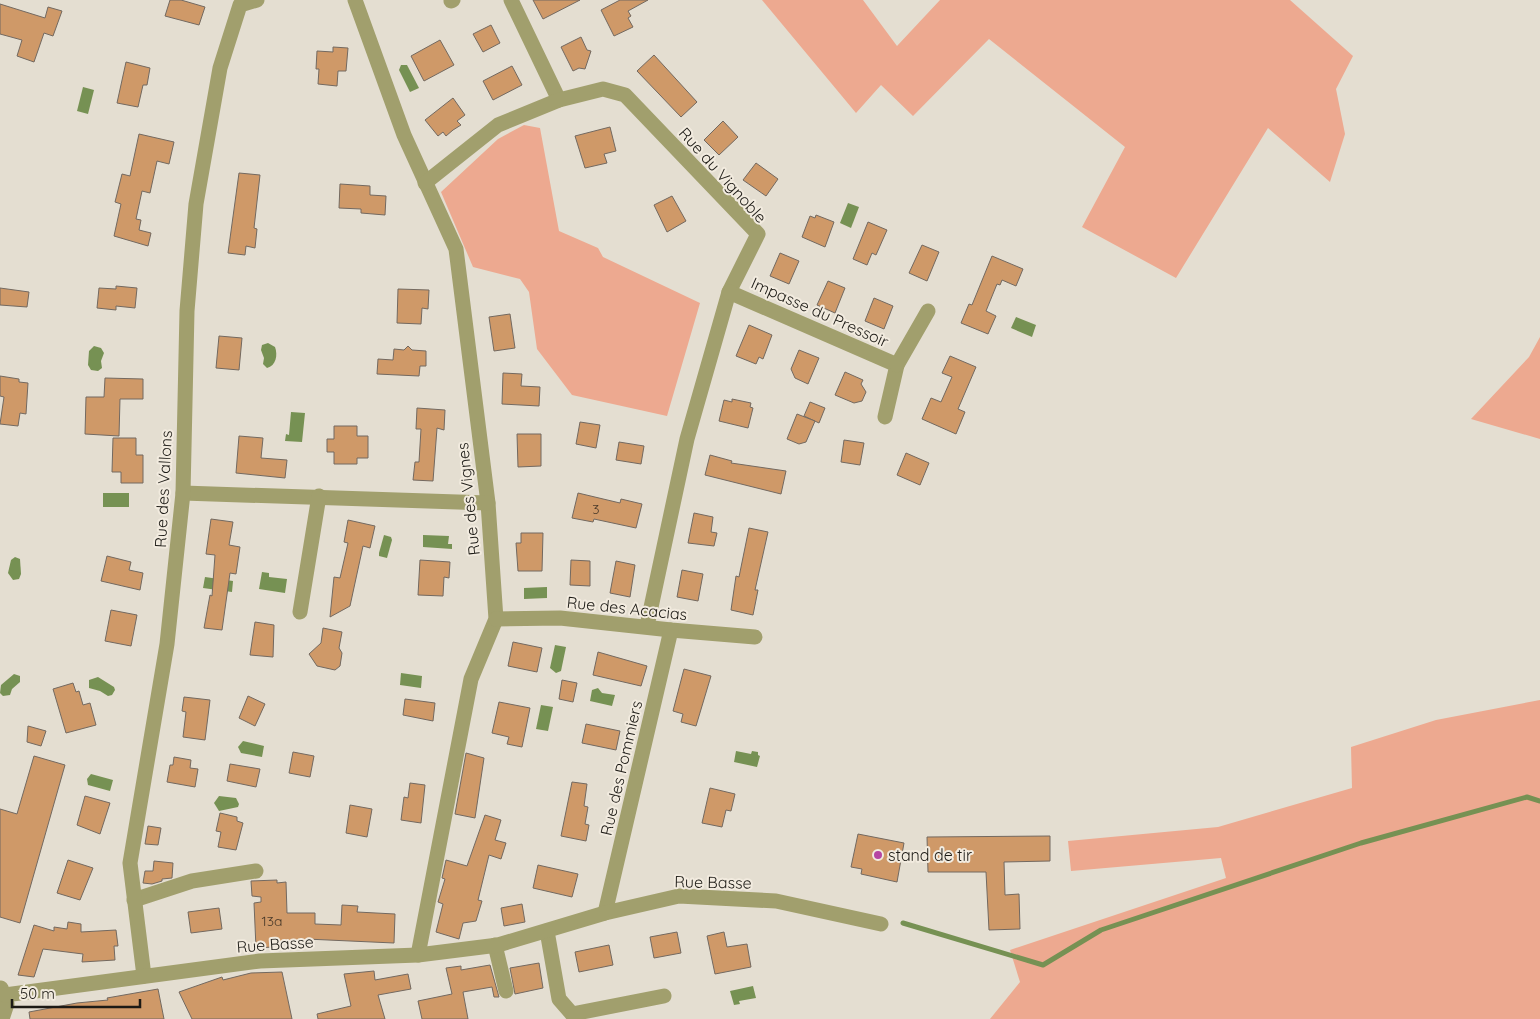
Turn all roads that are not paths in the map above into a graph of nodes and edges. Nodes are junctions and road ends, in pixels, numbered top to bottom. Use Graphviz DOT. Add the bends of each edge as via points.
graph roads {
  1 [pos="257,0"];
  2 [pos="355,0"];
  3 [pos="511,0"];
  4 [pos="559,100"];
  5 [pos="425,183"];
  6 [pos="729,292"];
  7 [pos="928,311"];
  8 [pos="897,365"];
  9 [pos="885,417"];
  10 [pos="183,493"];
  11 [pos="319,496"];
  12 [pos="488,503"];
  13 [pos="300,612"];
  14 [pos="496,619"];
  15 [pos="647,626"];
  16 [pos="671,630"];
  17 [pos="755,636"];
  18 [pos="256,872"];
  19 [pos="134,900"];
  20 [pos="605,913"];
  21 [pos="881,924"];
  22 [pos="547,930"];
  23 [pos="495,946"];
  24 [pos="418,955"];
  25 [pos="144,976"];
  26 [pos="3,991"];
  27 [pos="506,991"];
  28 [pos="664,996"];
  29 [pos="2,1019"];
  1 -- 10 [label="street, Rue des Vallons" via="240,5 220,68 196,204 187,311"];
  2 -- 5 [label="street, Rue des Vignes"];
  3 -- 4 [label="street"];
  4 -- 5 [label="street, Rue du Vignoble" via="498,125"];
  4 -- 6 [label="street, Rue du Vignoble" via="603,89 625,95 758,234"];
  5 -- 12 [label="street, Rue des Vignes" via="456,249"];
  6 -- 8 [label="street, Impasse du Pressoir"];
  6 -- 15 [label="street, Rue du Vignoble" via="687,439"];
  7 -- 8 [label="street, Impasse du Pressoir"];
  8 -- 9 [label="street, Impasse du Pressoir"];
  10 -- 11 [label="street"];
  10 -- 19 [label="street, Rue des Vallons" via="168,644 130,863"];
  11 -- 12 [label="street"];
  11 -- 13 [label="street"];
  12 -- 14 [label="street, Rue des Vignes"];
  14 -- 15 [label="street, Rue des Acacias" via="560,618"];
  14 -- 24 [label="street, Rue des Vignes" via="472,678"];
  15 -- 16 [label="street, Rue des Acacias"];
  16 -- 17 [label="street, Rue des Acacias"];
  16 -- 20 [label="street, Rue des Pommiers"];
  18 -- 19 [label="street" via="192,881"];
  19 -- 25 [label="street, Rue des Vallons"];
  20 -- 21 [label="street, Rue Basse" via="679,896 776,901"];
  20 -- 22 [label="street, Rue Basse"];
  22 -- 23 [label="street, Rue Basse"];
  22 -- 28 [label="street" via="559,999 572,1014"];
  23 -- 24 [label="street, Rue Basse"];
  23 -- 27 [label="street"];
  24 -- 25 [label="street, Rue Basse" via="260,960"];
  25 -- 26 [label="street, Rue Basse"];
  26 -- 29 [label="street" via="7,1004"];
}
